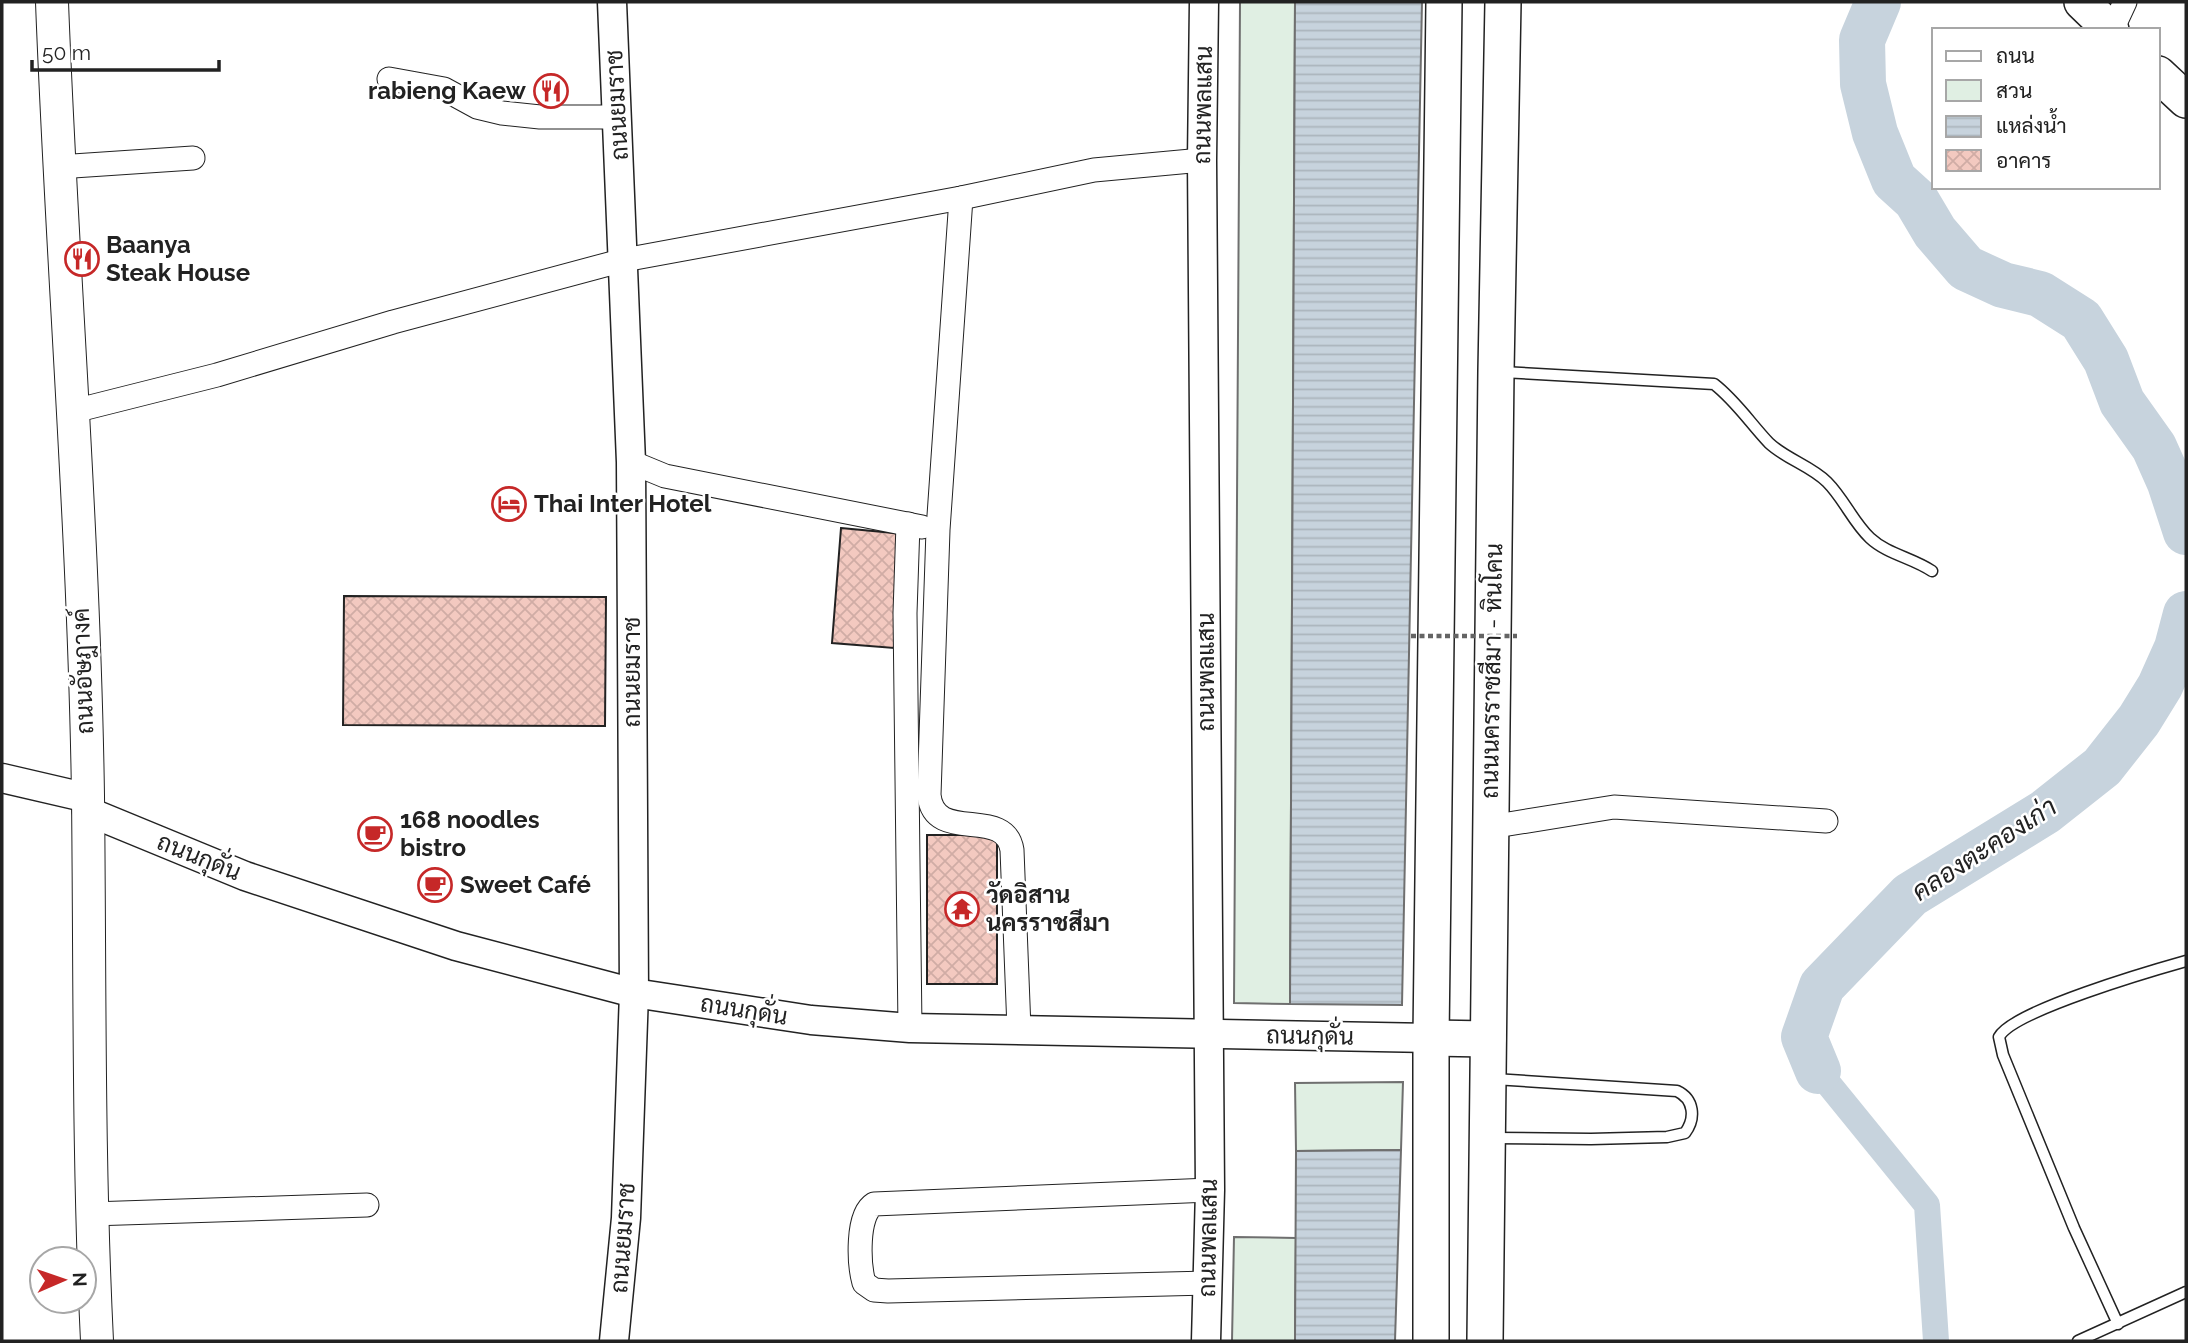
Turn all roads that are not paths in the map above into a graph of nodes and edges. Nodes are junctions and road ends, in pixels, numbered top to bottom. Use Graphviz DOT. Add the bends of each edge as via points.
graph roads {
  1 [pos="52,2"];
  2 [pos="612,2"];
  3 [pos="1204,2"];
  4 [pos="1444,2"];
  5 [pos="1503,2"];
  6 [pos="2081,2"];
  7 [pos="2125,2"];
  8 [pos="2110,28"];
  9 [pos="2113,28"];
  10 [pos="2160,76"];
  11 [pos="389,79"];
  12 [pos="2186,99"];
  13 [pos="617,117"];
  14 [pos="193,158"];
  15 [pos="1202,160"];
  16 [pos="58,167"];
  17 [pos="961,198"];
  18 [pos="624,260"];
  19 [pos="1496,371"];
  20 [pos="74,411"];
  21 [pos="631,463"];
  22 [pos="908,524"];
  23 [pos="938,530"];
  24 [pos="1932,571"];
  25 [pos="2,778"];
  26 [pos="88,805"];
  27 [pos="1826,821"];
  28 [pos="1490,827"];
  29 [pos="2186,961"];
  30 [pos="634,993"];
  31 [pos="910,1028"];
  32 [pos="1019,1029"];
  33 [pos="1209,1035"];
  34 [pos="1431,1038"];
  35 [pos="1488,1039"];
  36 [pos="1488,1079"];
  37 [pos="1487,1138"];
  38 [pos="1210,1190"];
  39 [pos="367,1205"];
  40 [pos="91,1214"];
  41 [pos="1208,1283"];
  42 [pos="2186,1292"];
  43 [pos="2118,1324"];
  44 [pos="97,1341"];
  45 [pos="614,1341"];
  46 [pos="1206,1341"];
  47 [pos="1431,1341"];
  48 [pos="1485,1341"];
  49 [pos="2078,1341"];
  1 -- 16 [label="main road, ถนนอัษฎางค์"];
  2 -- 13 [label="street, ถนนยมราช"];
  3 -- 15 [label="street, ถนนพลแสน"];
  4 -- 34 [label="main road"];
  5 -- 19 [label="main road, ถนนนครราชสีมา - หินโคน"];
  6 -- 8 [label="main road"];
  7 -- 9 [label="street"];
  10 -- 12 [label="main road"];
  11 -- 13 [label="street" via="444,89 477,107 502,113"];
  13 -- 18 [label="street, ถนนยมราช"];
  14 -- 16 [label="street"];
  15 -- 17 [label="street" via="1094,170"];
  15 -- 33 [label="street, ถนนพลแสน"];
  16 -- 20 [label="main road, ถนนอัษฎางค์"];
  17 -- 18 [label="street"];
  17 -- 23 [label="street"];
  18 -- 20 [label="street"];
  18 -- 21 [label="street, ถนนยมราช"];
  19 -- 24 [label="lane" via="1714,384 1777,449 1825,480 1871,539"];
  19 -- 28 [label="main road, ถนนนครราชสีมา - หินโคน"];
  20 -- 26 [label="main road, ถนนอัษฎางค์"];
  21 -- 22 [label="street" via="665,476"];
  21 -- 30 [label="street, ถนนยมราช"];
  22 -- 23 [label="street"];
  22 -- 31 [label="street"];
  23 -- 32 [label="street" via="930,801 933,811 944,820 995,828 1008,836"];
  25 -- 26 [label="street, ถนนกุดั่น"];
  26 -- 30 [label="street, ถนนกุดั่น" via="258,881 456,946"];
  26 -- 40 [label="main road, ถนนอัษฎางค์"];
  27 -- 28 [label="street" via="1614,807"];
  28 -- 35 [label="main road, ถนนนครราชสีมา - หินโคน"];
  29 -- 43 [label="lane" via="2047,1007 2005,1029 1999,1037 2074,1228"];
  30 -- 31 [label="street, ถนนกุดั่น" via="811,1020"];
  30 -- 45 [label="street, ถนนยมราช" via="626,1217"];
  31 -- 32 [label="street, ถนนกุดั่น"];
  32 -- 33 [label="street, ถนนกุดั่น"];
  33 -- 34 [label="street, ถนนกุดั่น"];
  33 -- 38 [label="street, ถนนพลแสน"];
  34 -- 35 [label="main road"];
  34 -- 47 [label="main road"];
  35 -- 36 [label="main road, ถนนนครราชสีมา - หินโคน"];
  36 -- 37 [label="main road, ถนนนครราชสีมา - หินโคน"];
  36 -- 37 [label="lane" via="1676,1091 1689,1101 1692,1114 1685,1133 1667,1137"];
  37 -- 48 [label="main road, ถนนนครราชสีมา - หินโคน"];
  38 -- 41 [label="street, ถนนพลแสน"];
  38 -- 41 [label="street" via="874,1204 864,1217 860,1246 863,1281 874,1290"];
  39 -- 40 [label="street"];
  40 -- 44 [label="main road, ถนนอัษฎางค์"];
  41 -- 46 [label="street, ถนนพลแสน"];
  42 -- 43 [label="lane"];
  43 -- 49 [label="lane"];
}
